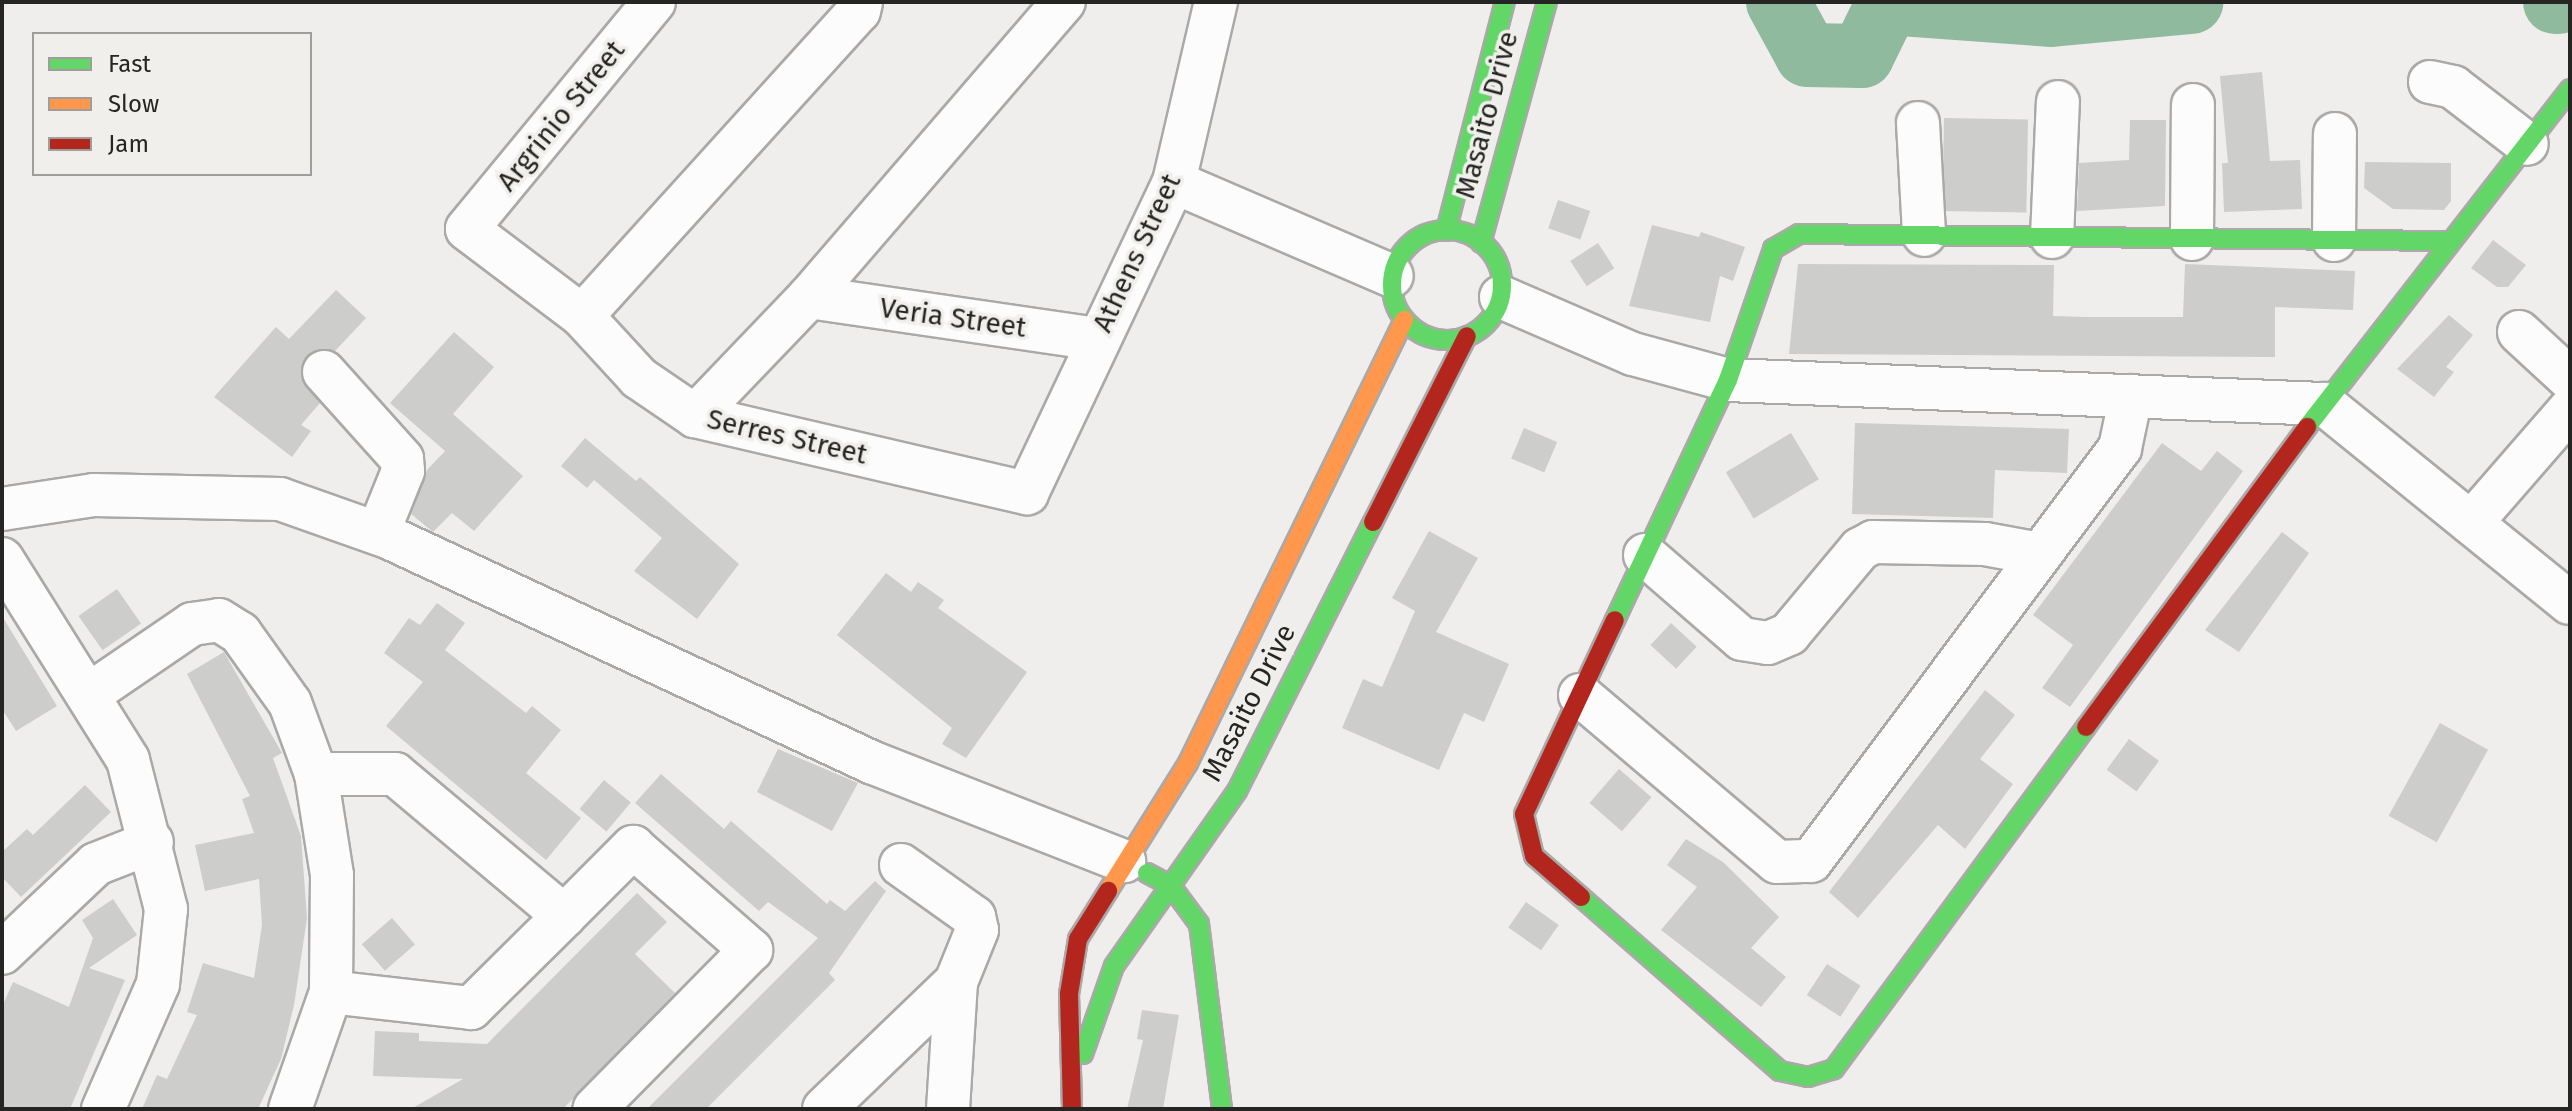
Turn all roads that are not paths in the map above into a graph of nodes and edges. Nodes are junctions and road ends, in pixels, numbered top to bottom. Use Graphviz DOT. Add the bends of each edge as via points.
graph roads {
  1 [pos="654,2"];
  2 [pos="861,2"];
  3 [pos="1064,2"];
  4 [pos="1214,2"];
  5 [pos="1505,2"];
  6 [pos="1547,2"];
  7 [pos="2430,82"];
  8 [pos="2570,89"];
  9 [pos="2058,102"];
  10 [pos="2193,105"];
  11 [pos="1918,123"];
  12 [pos="2335,134"];
  13 [pos="2527,144"];
  14 [pos="1174,182"];
  15 [pos="467,229"];
  16 [pos="1446,231"];
  17 [pos="1924,235"];
  18 [pos="2052,237"];
  19 [pos="2192,239"];
  20 [pos="2334,240"];
  21 [pos="2451,241"];
  22 [pos="1481,243"];
  23 [pos="1392,276"];
  24 [pos="809,297"];
  25 [pos="1501,297"];
  26 [pos="582,316"];
  27 [pos="1404,320"];
  28 [pos="2519,332"];
  29 [pos="1467,336"];
  30 [pos="1097,339"];
  31 [pos="324,372"];
  32 [pos="2570,379"];
  33 [pos="1728,380"];
  34 [pos="2131,396"];
  35 [pos="2324,404"];
  36 [pos="2570,409"];
  37 [pos="695,416"];
  38 [pos="1027,493"];
  39 [pos="2,509"];
  40 [pos="2471,523"];
  41 [pos="378,533"];
  42 [pos="2039,554"];
  43 [pos="1645,555"];
  44 [pos="2,559"];
  45 [pos="2570,603"];
  46 [pos="88,695"];
  47 [pos="1580,695"];
  48 [pos="316,774"];
  49 [pos="152,842"];
  50 [pos="1124,861"];
  51 [pos="901,865"];
  52 [pos="1171,886"];
  53 [pos="564,916"];
  54 [pos="2,953"];
  55 [pos="956,982"];
  56 [pos="331,992"];
  57 [pos="1074,1087"];
  58 [pos="103,1109"];
  59 [pos="290,1109"];
  60 [pos="594,1109"];
  61 [pos="824,1109"];
  62 [pos="948,1109"];
  63 [pos="1072,1109"];
  64 [pos="1222,1109"];
  1 -- 15 [label="street, Argrinio Street"];
  2 -- 26 [label="street" via="859,11"];
  3 -- 24 [label="street"];
  4 -- 14 [label="street, Athens Street"];
  5 -- 16 [label="street, Masaito Drive"];
  6 -- 22 [label="street, Masaito Drive"];
  7 -- 13 [label="street" via="2453,87"];
  8 -- 13 [label="street"];
  9 -- 18 [label="street"];
  10 -- 19 [label="street"];
  11 -- 17 [label="street"];
  12 -- 20 [label="street"];
  13 -- 21 [label="street"];
  14 -- 23 [label="street"];
  14 -- 30 [label="street, Athens Street"];
  15 -- 26 [label="street, Serres Street"];
  16 -- 22 [label="street"];
  16 -- 23 [label="street" via="1417,239 1397,261"];
  17 -- 18 [label="street"];
  17 -- 33 [label="street" via="1799,234 1773,249"];
  18 -- 19 [label="street"];
  19 -- 20 [label="street"];
  20 -- 21 [label="street"];
  21 -- 35 [label="street"];
  22 -- 25 [label="street" via="1499,267"];
  23 -- 27 [label="street" via="1395,306"];
  24 -- 30 [label="street, Veria Street"];
  24 -- 37 [label="street"];
  25 -- 29 [label="street" via="1483,327"];
  25 -- 33 [label="street" via="1633,354"];
  26 -- 37 [label="street, Serres Street" via="639,378"];
  27 -- 29 [label="street" via="1432,339"];
  27 -- 50 [label="street, Masaito Drive" via="1188,763"];
  28 -- 32 [label="street"];
  29 -- 52 [label="street, Masaito Drive" via="1237,791"];
  30 -- 38 [label="street, Athens Street"];
  31 -- 41 [label="street" via="402,459 403,471"];
  33 -- 34 [label="street"];
  33 -- 43 [label="street"];
  34 -- 35 [label="street"];
  34 -- 42 [label="street" via="2120,448"];
  35 -- 40 [label="street"];
  35 -- 47 [label="street" via="1834,1069 1808,1077 1780,1071 1534,856 1524,814"];
  36 -- 40 [label="street"];
  37 -- 38 [label="street, Serres Street"];
  39 -- 41 [label="street" via="94,495 280,499"];
  40 -- 45 [label="street"];
  41 -- 50 [label="street" via="871,762"];
  42 -- 43 [label="street" via="1985,544 1873,542 1860,549 1789,634 1768,643 1742,639"];
  42 -- 47 [label="street" via="1811,861 1777,862"];
  43 -- 47 [label="street"];
  44 -- 46 [label="street"];
  46 -- 48 [label="street" via="192,624 219,620 240,633 290,703"];
  46 -- 49 [label="street" via="128,760"];
  48 -- 53 [label="street" via="395,774"];
  48 -- 56 [label="street" via="332,875"];
  49 -- 54 [label="street" via="96,864"];
  49 -- 58 [label="street" via="166,909 158,984"];
  50 -- 52 [label="street"];
  50 -- 57 [label="street, Masaito Drive" via="1078,939 1069,994"];
  51 -- 55 [label="street" via="974,917 977,930"];
  52 -- 57 [label="street, Masaito Drive" via="1114,966"];
  52 -- 64 [label="street" via="1193,914 1206,946"];
  53 -- 56 [label="street" via="471,1008"];
  53 -- 60 [label="street" via="633,847 751,950"];
  55 -- 61 [label="street"];
  55 -- 62 [label="street"];
  56 -- 59 [label="street"];
  57 -- 63 [label="street, Masaito Drive"];
}
